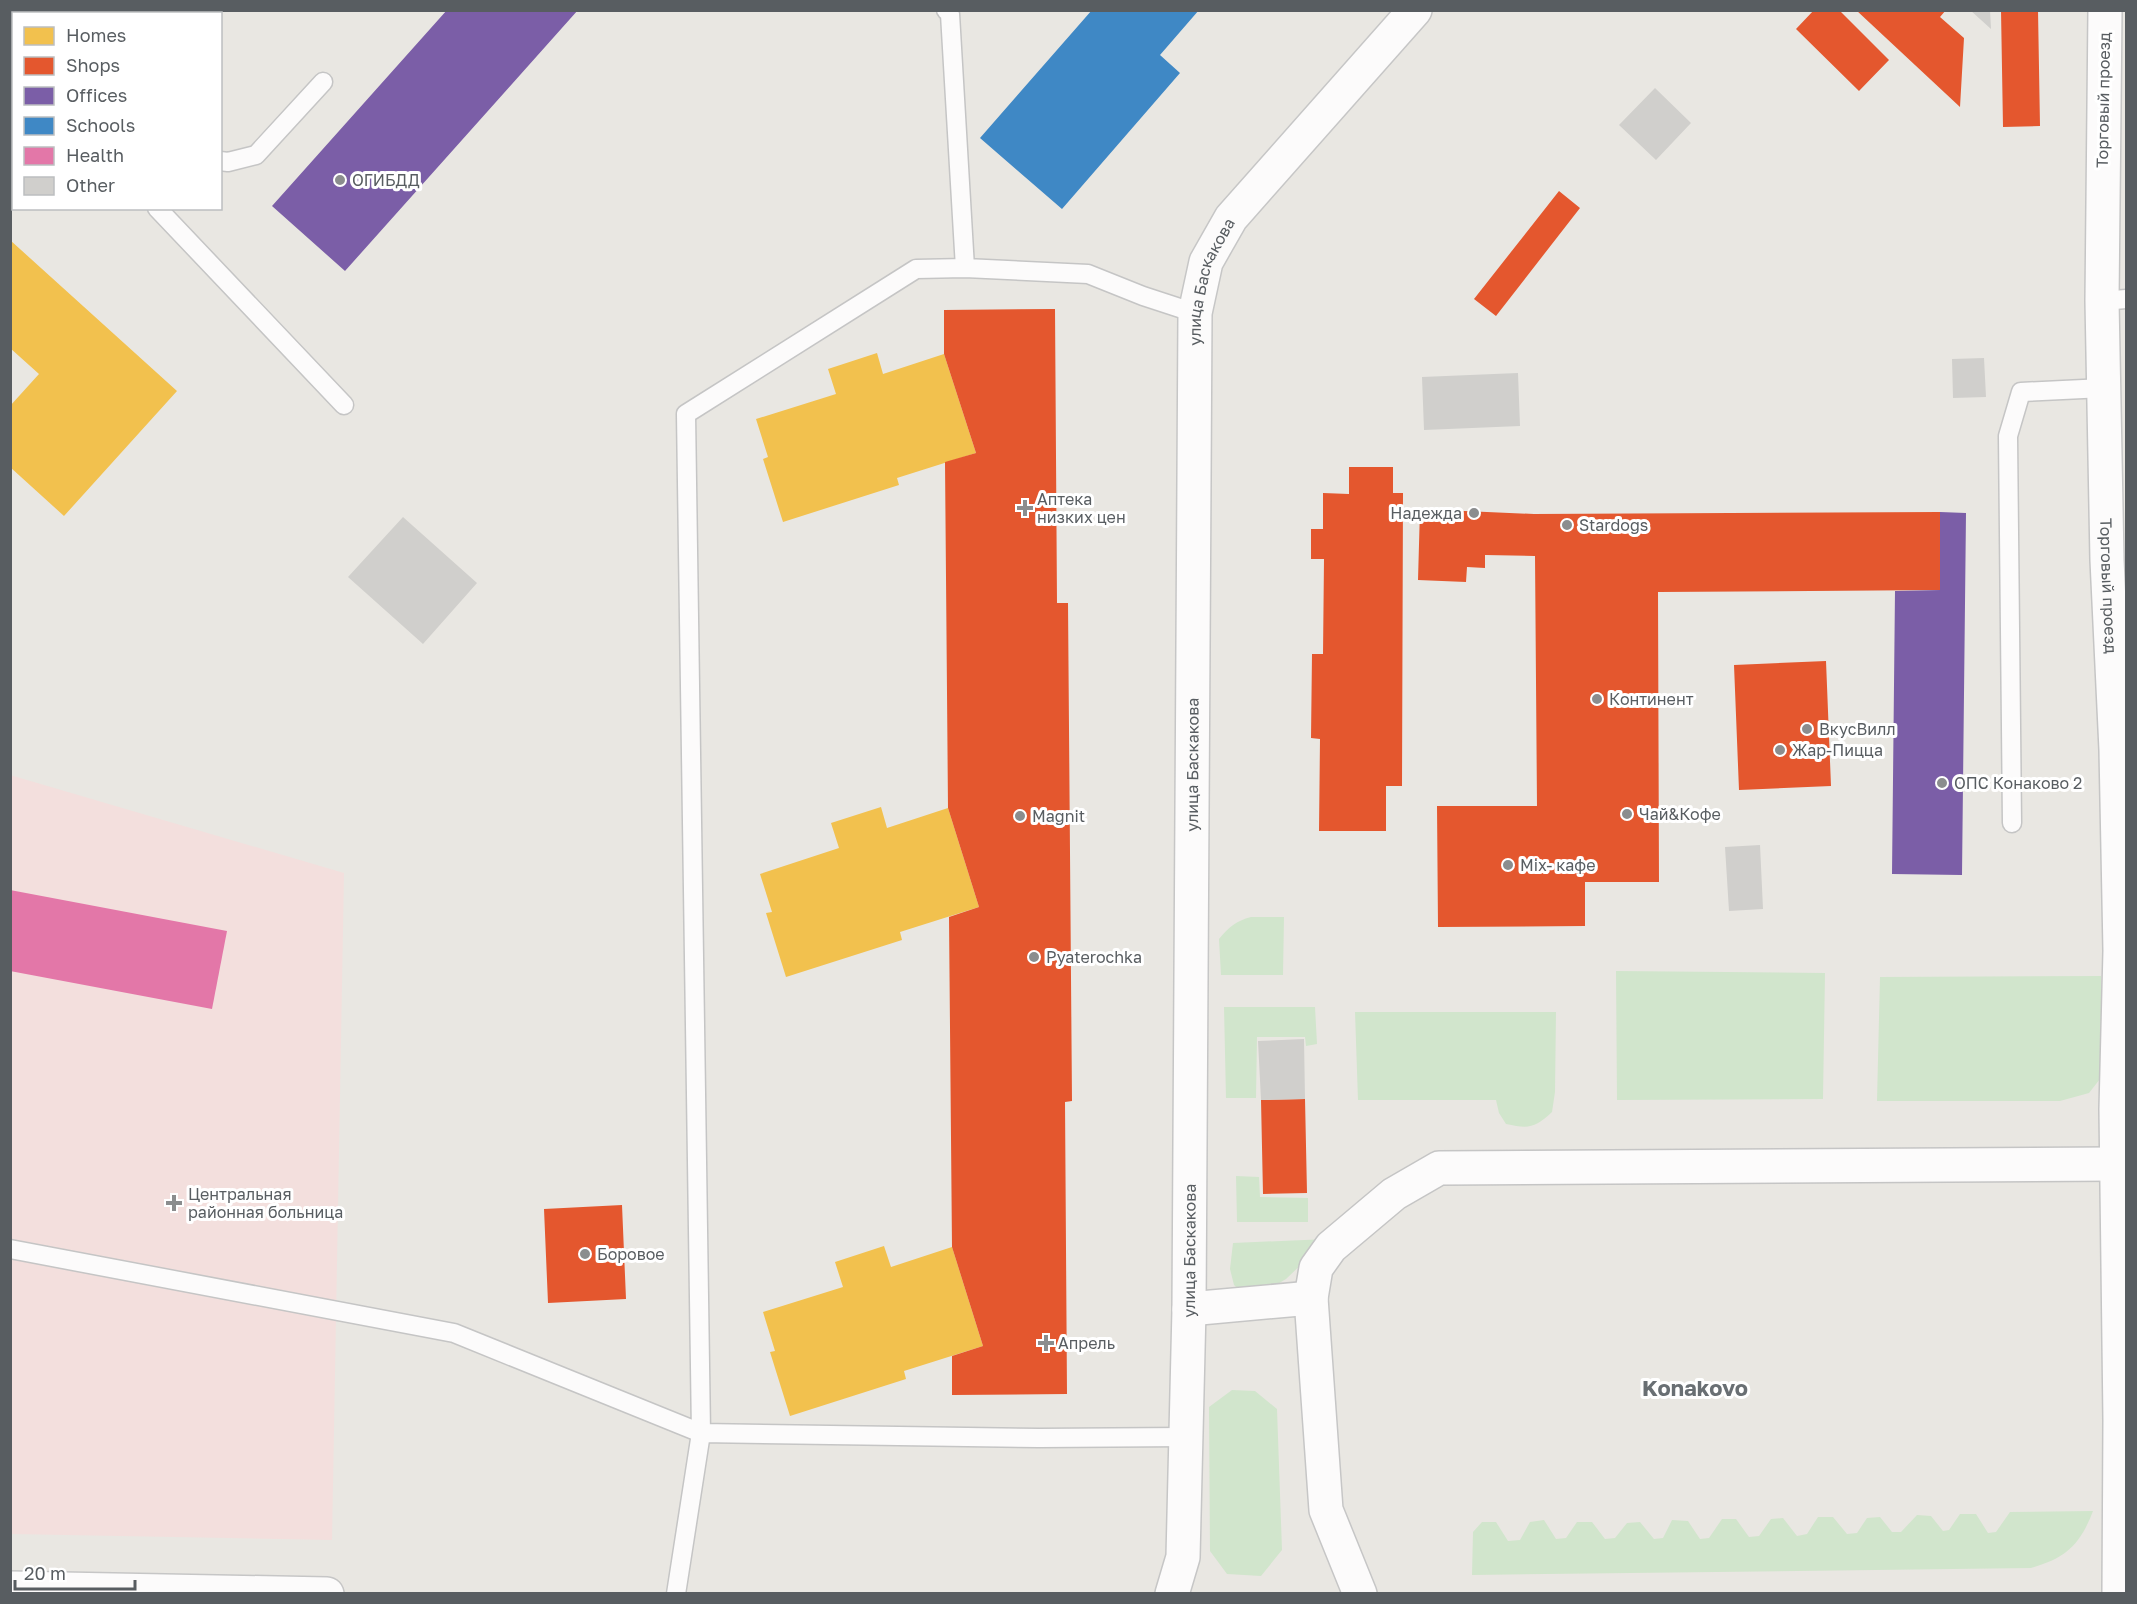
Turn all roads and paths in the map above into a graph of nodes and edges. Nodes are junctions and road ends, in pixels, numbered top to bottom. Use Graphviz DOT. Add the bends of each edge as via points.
graph roads {
  1 [pos="946,10"];
  2 [pos="1415,10"];
  3 [pos="2105,10"];
  4 [pos="323,82"];
  5 [pos="222,160"];
  6 [pos="159,210"];
  7 [pos="965,268"];
  8 [pos="2114,300"];
  9 [pos="1194,313"];
  10 [pos="2104,388"];
  11 [pos="345,405"];
  12 [pos="2117,561"];
  13 [pos="2121,750"];
  14 [pos="2012,823"];
  15 [pos="2117,1164"];
  16 [pos="10,1249"];
  17 [pos="1311,1298"];
  18 [pos="1189,1309"];
  19 [pos="701,1433"];
  20 [pos="1186,1437"];
  21 [pos="10,1588"];
  22 [pos="327,1593"];
  23 [pos="676,1593"];
  24 [pos="1172,1593"];
  25 [pos="1360,1593"];
  26 [pos="2119,1593"];
  1 -- 7 [label="lane" via="950,14"];
  2 -- 9 [label="street, улица Баскакова" via="1231,218 1206,262"];
  3 -- 8 [label="street, Торговый проезд"];
  4 -- 5 [label="lane" via="256,155"];
  6 -- 11 [label="lane"];
  7 -- 9 [label="lane" via="1088,274"];
  7 -- 19 [label="lane" via="916,269 686,414"];
  8 -- 10 [label="street, Торговый проезд"];
  9 -- 18 [label="street, улица Баскакова"];
  10 -- 12 [label="street, Торговый проезд"];
  10 -- 14 [label="lane" via="2021,392 2008,436"];
  12 -- 13 [label="street, Торговый проезд"];
  13 -- 15 [label="street, Торговый проезд"];
  15 -- 17 [label="street" via="1439,1168 1394,1194 1331,1247 1316,1268"];
  15 -- 26 [label="street, Торговый проезд"];
  16 -- 19 [label="lane" via="454,1333"];
  17 -- 18 [label="street"];
  17 -- 25 [label="street" via="1326,1510"];
  18 -- 20 [label="street, улица Баскакова"];
  19 -- 20 [label="lane"];
  19 -- 23 [label="lane"];
  20 -- 24 [label="street, улица Баскакова" via="1183,1557"];
  21 -- 22 [label="street"];
}
